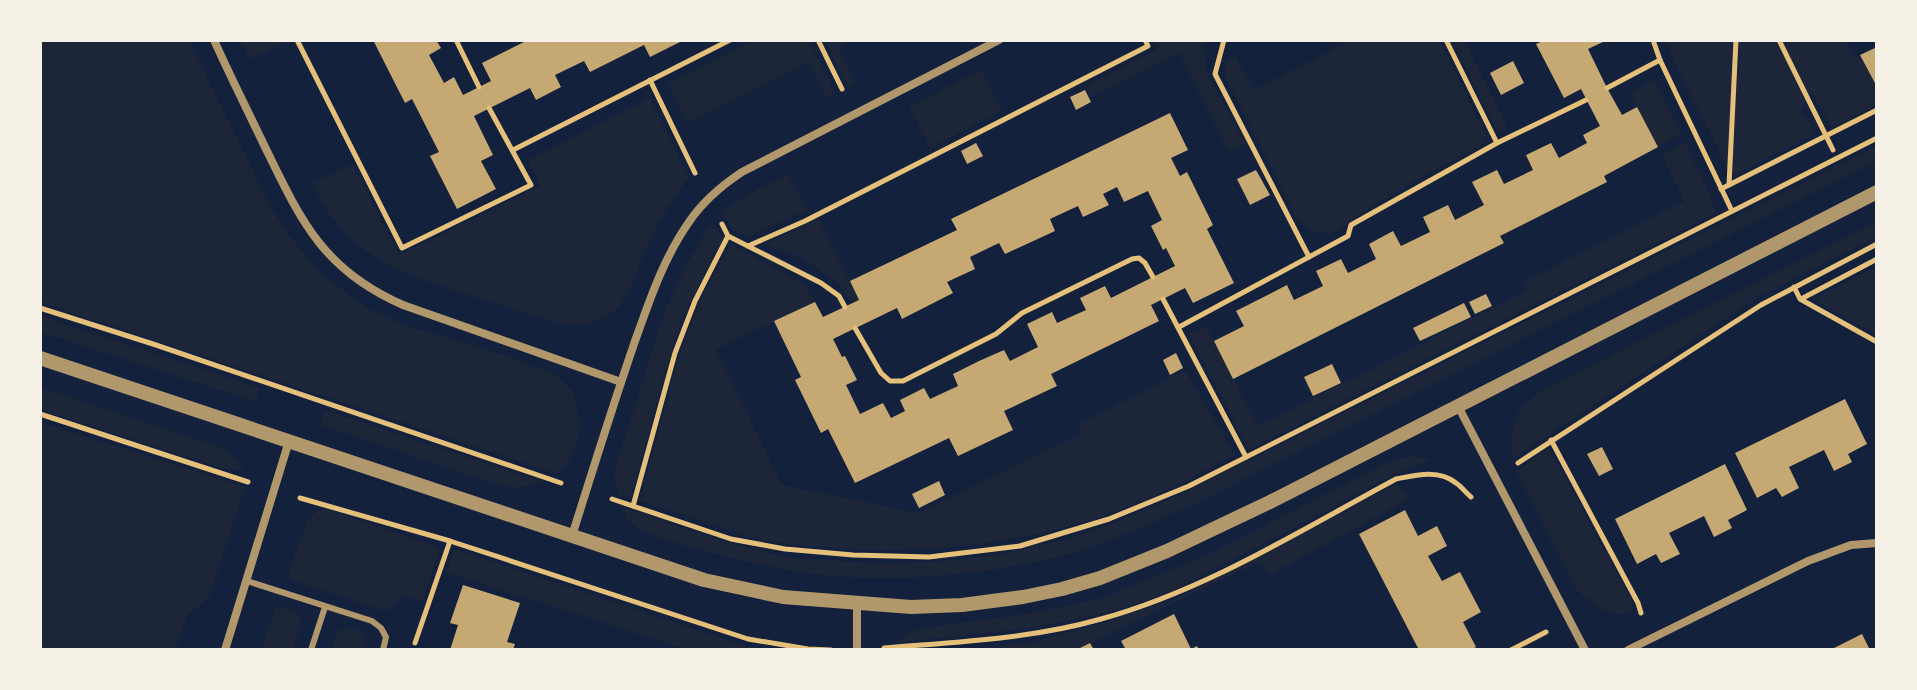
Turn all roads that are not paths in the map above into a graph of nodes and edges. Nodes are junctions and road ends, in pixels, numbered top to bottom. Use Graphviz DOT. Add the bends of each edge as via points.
graph roads {
  1 [pos="214,40"];
  2 [pos="999,40"];
  3 [pos="1877,192"];
  4 [pos="40,358"];
  5 [pos="621,382"];
  6 [pos="1458,406"];
  7 [pos="289,441"];
  8 [pos="572,536"];
  9 [pos="1877,543"];
  10 [pos="247,581"];
  11 [pos="857,603"];
  12 [pos="325,607"];
  13 [pos="225,650"];
  14 [pos="311,650"];
  15 [pos="383,650"];
  16 [pos="857,650"];
  17 [pos="1585,650"];
  18 [pos="1628,650"];
  1 -- 5 [label="street" via="295,209 332,259 379,295"];
  2 -- 5 [label="street" via="723,184 689,221 673,248"];
  3 -- 6 [label="street"];
  4 -- 7 [label="street"];
  5 -- 8 [label="street"];
  6 -- 11 [label="street" via="1218,527 1100,578 962,605"];
  6 -- 17 [label="street"];
  7 -- 8 [label="street"];
  7 -- 10 [label="street"];
  8 -- 11 [label="street" via="704,580 783,597"];
  9 -- 18 [label="street" via="1851,545 1808,561"];
  10 -- 12 [label="lane"];
  10 -- 13 [label="street"];
  11 -- 16 [label="street"];
  12 -- 14 [label="lane"];
  12 -- 15 [label="lane" via="372,621 386,637"];
}
